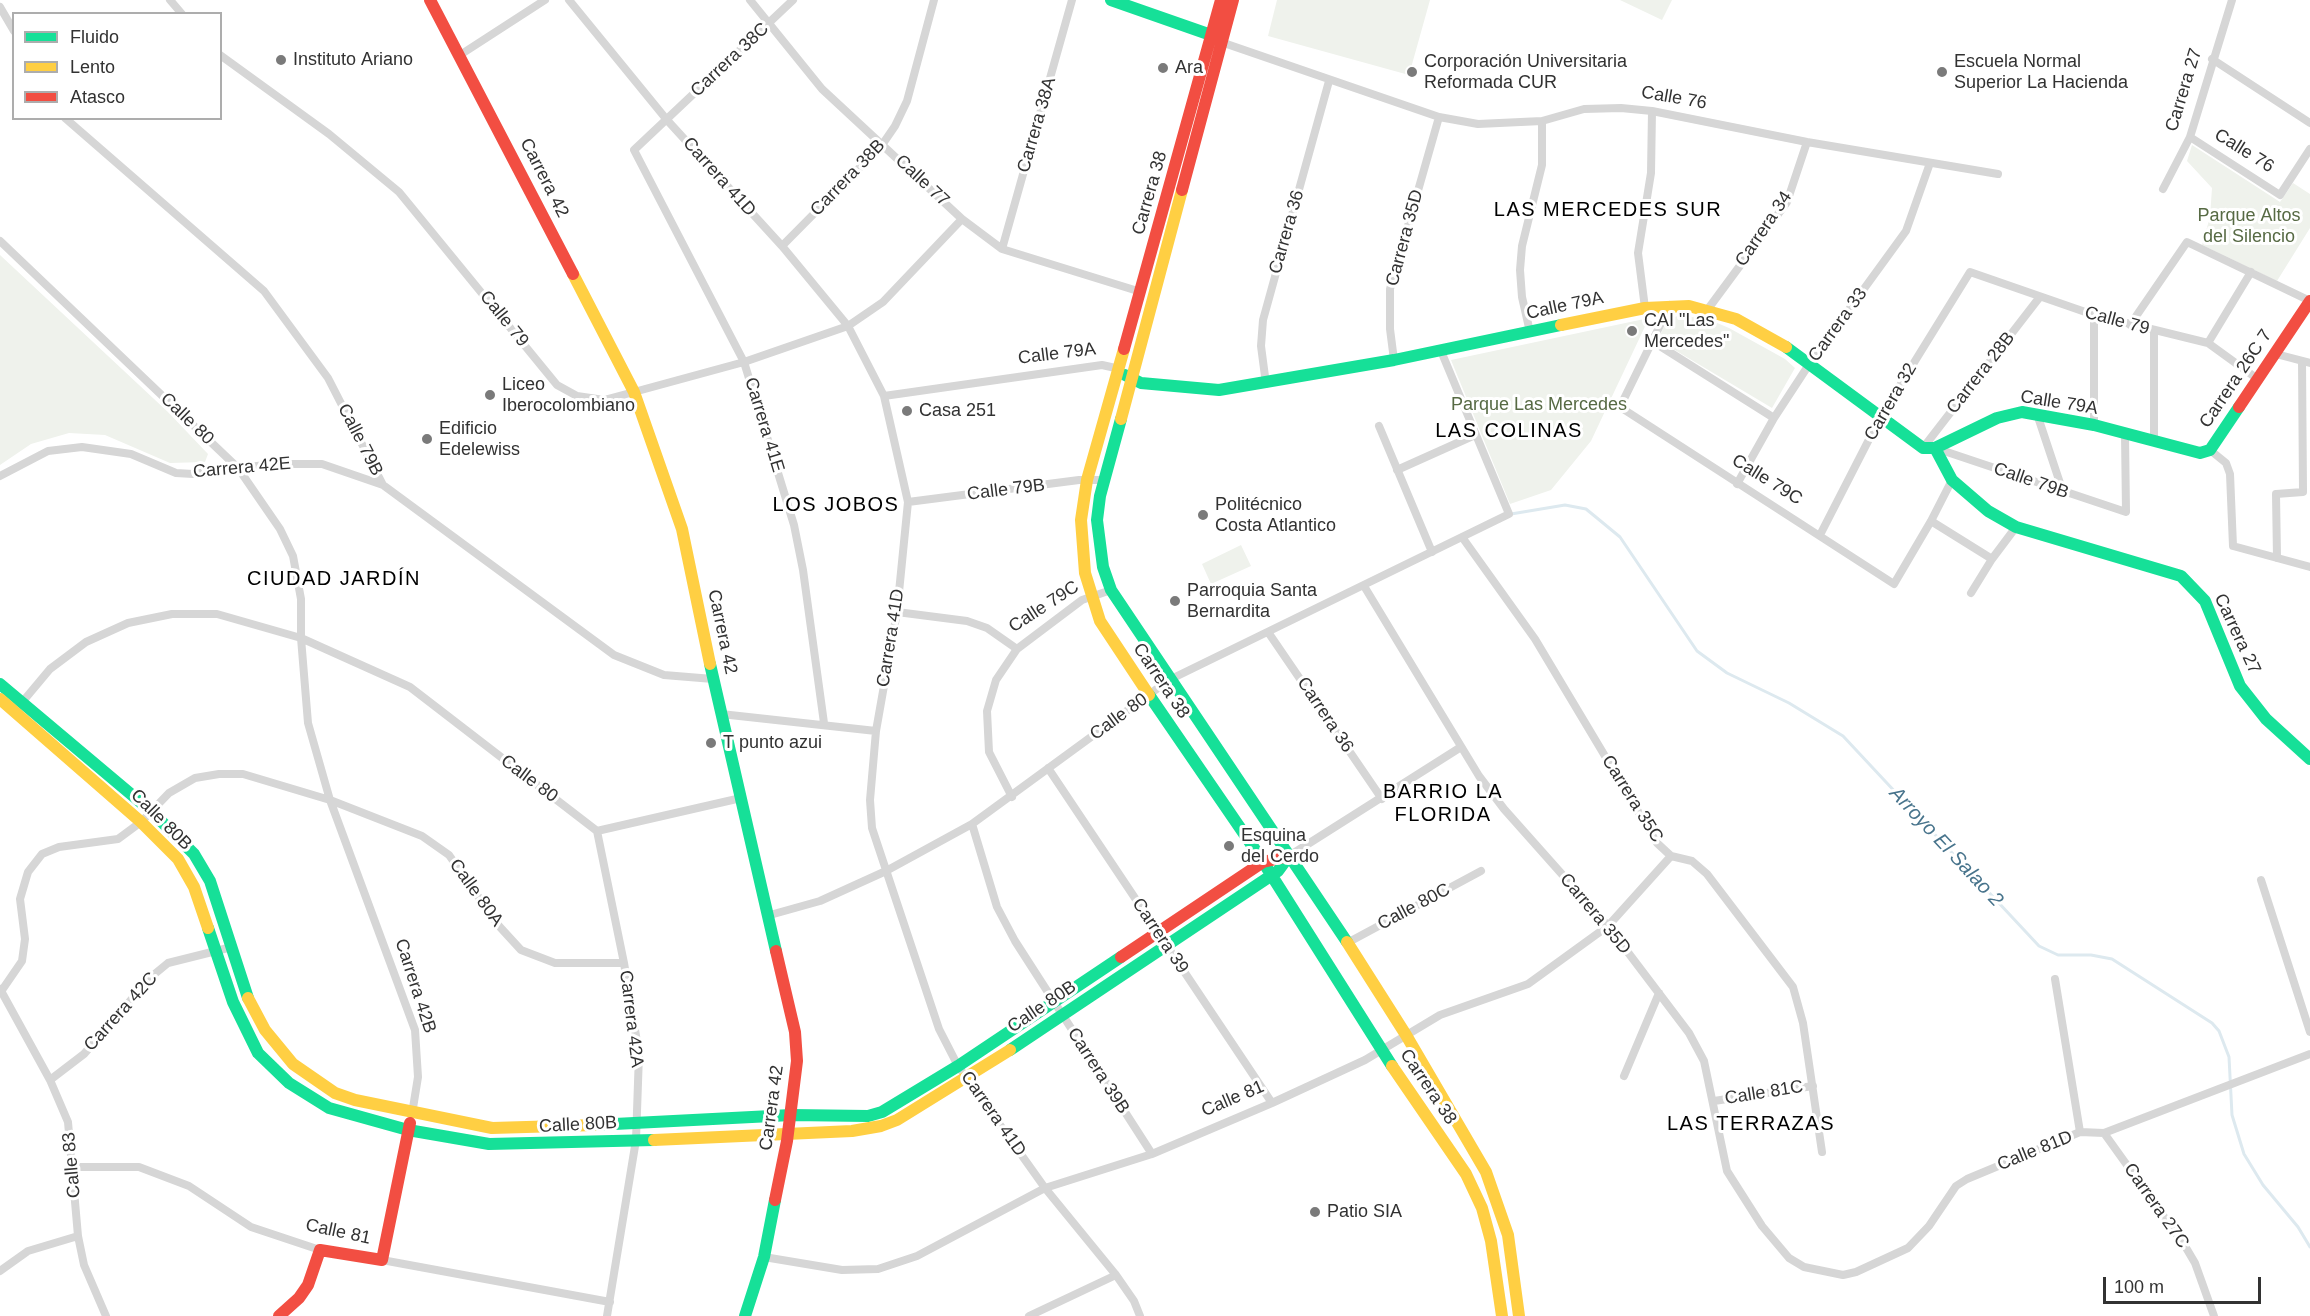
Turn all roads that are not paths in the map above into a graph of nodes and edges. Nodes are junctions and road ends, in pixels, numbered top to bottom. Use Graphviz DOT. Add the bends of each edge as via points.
graph roads {
  1 [pos="170,0"];
  2 [pos="430,0"];
  3 [pos="545,0"];
  4 [pos="568,0"];
  5 [pos="750,0"];
  6 [pos="793,0"];
  7 [pos="934,0"];
  8 [pos="1072,0"];
  9 [pos="1111,0"];
  10 [pos="1221,0"];
  11 [pos="1233,0"];
  12 [pos="2232,0"];
  13 [pos="0,7"];
  14 [pos="180,12"];
  15 [pos="769,23"];
  16 [pos="12,28"];
  17 [pos="1211,35"];
  18 [pos="1221,44"];
  19 [pos="460,55"];
  20 [pos="222,56"];
  21 [pos="2212,59"];
  22 [pos="1329,81"];
  23 [pos="1652,111"];
  24 [pos="1439,117"];
  25 [pos="67,120"];
  26 [pos="667,120"];
  27 [pos="1542,121"];
  28 [pos="2310,123"];
  29 [pos="2190,137"];
  30 [pos="1807,142"];
  31 [pos="882,145"];
  32 [pos="2310,149"];
  33 [pos="634,150"];
  34 [pos="1930,163"];
  35 [pos="1998,174"];
  36 [pos="2163,189"];
  37 [pos="963,219"];
  38 [pos="0,241"];
  39 [pos="782,246"];
  40 [pos="1002,249"];
  41 [pos="1970,272"];
  42 [pos="2252,272"];
  43 [pos="1141,292"];
  44 [pos="2039,298"];
  45 [pos="2310,301"];
  46 [pos="1670,305"];
  47 [pos="1645,308"];
  48 [pos="1708,309"];
  49 [pos="2094,315"];
  50 [pos="2130,325"];
  51 [pos="848,326"];
  52 [pos="2154,331"];
  53 [pos="1530,332"];
  54 [pos="1652,341"];
  55 [pos="2208,343"];
  56 [pos="1441,351"];
  57 [pos="2276,354"];
  58 [pos="1394,360"];
  59 [pos="744,362"];
  60 [pos="2306,362"];
  61 [pos="1810,363"];
  62 [pos="1120,369"];
  63 [pos="1130,380"];
  64 [pos="2259,380"];
  65 [pos="1266,384"];
  66 [pos="634,392"];
  67 [pos="884,396"];
  68 [pos="2037,414"];
  69 [pos="1881,416"];
  70 [pos="1774,418"];
  71 [pos="2094,425"];
  72 [pos="1379,426"];
  73 [pos="2125,434"];
  74 [pos="1475,435"];
  75 [pos="2154,442"];
  76 [pos="1929,448"];
  77 [pos="2210,450"];
  78 [pos="238,468"];
  79 [pos="1397,470"];
  80 [pos="0,476"];
  81 [pos="1087,480"];
  82 [pos="1104,480"];
  83 [pos="1952,480"];
  84 [pos="1737,484"];
  85 [pos="382,485"];
  86 [pos="2063,492"];
  87 [pos="908,502"];
  88 [pos="1932,521"];
  89 [pos="2016,527"];
  90 [pos="1820,534"];
  91 [pos="1462,537"];
  92 [pos="1431,552"];
  93 [pos="2277,558"];
  94 [pos="1992,559"];
  95 [pos="2310,567"];
  96 [pos="1364,585"];
  97 [pos="1111,590"];
  98 [pos="1971,593"];
  99 [pos="1091,597"];
  100 [pos="897,612"];
  101 [pos="1268,632"];
  102 [pos="301,638"];
  103 [pos="1017,649"];
  104 [pos="713,679"];
  105 [pos="1169,680"];
  106 [pos="0,684"];
  107 [pos="1148,696"];
  108 [pos="0,699"];
  109 [pos="18,708"];
  110 [pos="722,714"];
  111 [pos="824,723"];
  112 [pos="876,731"];
  113 [pos="1461,747"];
  114 [pos="2310,759"];
  115 [pos="1048,768"];
  116 [pos="1012,796"];
  117 [pos="741,798"];
  118 [pos="1382,799"];
  119 [pos="330,800"];
  120 [pos="151,811"];
  121 [pos="141,822"];
  122 [pos="972,824"];
  123 [pos="597,831"];
  124 [pos="1289,856"];
  125 [pos="1671,856"];
  126 [pos="1263,862"];
  127 [pos="886,871"];
  128 [pos="1481,871"];
  129 [pos="1271,875"];
  130 [pos="2261,880"];
  131 [pos="770,915"];
  132 [pos="1608,926"];
  133 [pos="1157,932"];
  134 [pos="1347,943"];
  135 [pos="1165,944"];
  136 [pos="232,947"];
  137 [pos="218,950"];
  138 [pos="624,963"];
  139 [pos="2055,979"];
  140 [pos="0,991"];
  141 [pos="1659,993"];
  142 [pos="1053,1002"];
  143 [pos="1062,1016"];
  144 [pos="2310,1032"];
  145 [pos="1406,1035"];
  146 [pos="1382,1050"];
  147 [pos="2310,1054"];
  148 [pos="958,1066"];
  149 [pos="1624,1076"];
  150 [pos="966,1079"];
  151 [pos="50,1080"];
  152 [pos="1814,1086"];
  153 [pos="1714,1101"];
  154 [pos="1272,1103"];
  155 [pos="412,1114"];
  156 [pos="791,1115"];
  157 [pos="638,1121"];
  158 [pos="408,1130"];
  159 [pos="2080,1132"];
  160 [pos="2104,1132"];
  161 [pos="788,1133"];
  162 [pos="636,1140"];
  163 [pos="1822,1152"];
  164 [pos="1152,1154"];
  165 [pos="73,1167"];
  166 [pos="1045,1188"];
  167 [pos="78,1236"];
  168 [pos="320,1250"];
  169 [pos="764,1257"];
  170 [pos="1789,1258"];
  171 [pos="382,1260"];
  172 [pos="0,1271"];
  173 [pos="1116,1275"];
  174 [pos="610,1302"];
  175 [pos="106,1316"];
  176 [pos="279,1316"];
  177 [pos="607,1316"];
  178 [pos="745,1316"];
  179 [pos="1029,1316"];
  180 [pos="1140,1316"];
  181 [pos="1502,1316"];
  182 [pos="1519,1316"];
  183 [pos="2214,1316"];
  1 -- 14 [label="street"];
  2 -- 19 [label="main road, Carrera 42"];
  3 -- 19 [label="street"];
  4 -- 26 [label="street, Carrera 41D"];
  5 -- 15 [label="street, Calle 77"];
  6 -- 15 [label="street, Carrera 38C"];
  7 -- 31 [label="street, Carrera 38B" via="907,101"];
  8 -- 40 [label="street, Carrera 38A"];
  9 -- 17 [label="main road, Calle 76"];
  10 -- 17 [label="main road, Carrera 38"];
  11 -- 18 [label="main road, Carrera 38"];
  12 -- 21 [label="street, Carrera 27"];
  13 -- 16 [label="street"];
  15 -- 26 [label="street, Carrera 38C"];
  15 -- 31 [label="street, Calle 77" via="822,89"];
  17 -- 18 [label="street, Calle 76"];
  17 -- 43 [label="main road, Carrera 38"];
  18 -- 22 [label="street, Calle 76"];
  18 -- 63 [label="main road, Carrera 38"];
  19 -- 66 [label="main road, Carrera 42"];
  20 -- 66 [label="street, Calle 79" via="329,134 399,192 557,386 577,396 604,400"];
  21 -- 28 [label="street"];
  21 -- 29 [label="street, Carrera 27"];
  22 -- 24 [label="street, Calle 76"];
  22 -- 65 [label="street, Carrera 36" via="1263,320 1261,346"];
  23 -- 27 [label="street, Calle 76" via="1584,109"];
  23 -- 30 [label="street, Calle 76"];
  23 -- 47 [label="street" via="1651,172 1638,253"];
  24 -- 27 [label="street, Calle 76" via="1478,124"];
  24 -- 58 [label="street, Carrera 35D" via="1390,289"];
  25 -- 85 [label="street, Calle 79B" via="264,291 328,378"];
  26 -- 33 [label="street, Carrera 38C"];
  26 -- 39 [label="street, Carrera 41D"];
  27 -- 53 [label="street" via="1542,165 1520,270"];
  29 -- 32 [label="street, Calle 76" via="2280,195"];
  29 -- 36 [label="street, Carrera 27"];
  30 -- 34 [label="street, Calle 76"];
  30 -- 48 [label="street, Carrera 34" via="1787,202"];
  31 -- 37 [label="street, Calle 77"];
  31 -- 39 [label="street, Carrera 38B"];
  33 -- 59 [label="street, Carrera 41E"];
  34 -- 35 [label="street, Calle 76"];
  34 -- 61 [label="street, Carrera 33" via="1906,231"];
  37 -- 40 [label="street, Calle 77"];
  37 -- 51 [label="street" via="883,302"];
  38 -- 78 [label="street, Calle 80"];
  39 -- 51 [label="street, Carrera 41D"];
  40 -- 43 [label="street, Calle 77"];
  41 -- 44 [label="street, Calle 79"];
  41 -- 69 [label="street, Carrera 32"];
  42 -- 45 [label="street"];
  42 -- 50 [label="street" via="2187,242"];
  42 -- 55 [label="street"];
  43 -- 62 [label="main road, Carrera 38"];
  44 -- 49 [label="street, Calle 79"];
  44 -- 76 [label="street, Carrera 28B"];
  45 -- 57 [label="main road, Carrera 26C 7"];
  46 -- 47 [label="main road, Calle 79A"];
  46 -- 48 [label="main road, Calle 79A"];
  46 -- 54 [label="street"];
  47 -- 53 [label="main road, Calle 79A"];
  48 -- 61 [label="main road, Calle 79A" via="1766,334"];
  49 -- 50 [label="street, Calle 79"];
  49 -- 71 [label="street"];
  50 -- 52 [label="street, Calle 79"];
  51 -- 59 [label="street, Calle 79"];
  51 -- 67 [label="street, Carrera 41D"];
  52 -- 55 [label="street, Calle 79"];
  52 -- 75 [label="street"];
  53 -- 56 [label="main road, Calle 79A"];
  54 -- 70 [label="street"];
  54 -- 84 [label="street, Calle 79C" via="1620,407"];
  55 -- 64 [label="street, Calle 79"];
  56 -- 58 [label="main road, Calle 79A"];
  56 -- 74 [label="street"];
  57 -- 60 [label="street"];
  57 -- 64 [label="main road, Carrera 26C 7"];
  58 -- 65 [label="main road, Calle 79A"];
  59 -- 66 [label="street, Calle 79"];
  59 -- 111 [label="street, Carrera 41E" via="794,525"];
  60 -- 93 [label="street" via="2302,492 2276,494"];
  61 -- 69 [label="main road, Calle 79A"];
  61 -- 70 [label="street, Carrera 33"];
  62 -- 63 [label="main road, Calle 79A"];
  62 -- 67 [label="street, Calle 79A" via="1101,365"];
  62 -- 81 [label="main road, Carrera 38"];
  63 -- 65 [label="main road, Calle 79A" via="1219,390"];
  63 -- 82 [label="main road, Carrera 38"];
  64 -- 77 [label="main road, Carrera 26C 7"];
  66 -- 104 [label="main road, Carrera 42" via="682,529"];
  67 -- 87 [label="street, Carrera 41D"];
  68 -- 71 [label="main road, Calle 79A"];
  68 -- 76 [label="main road, Calle 79A" via="2009,413"];
  68 -- 86 [label="street"];
  69 -- 76 [label="main road, Calle 79A"];
  69 -- 90 [label="street, Carrera 32"];
  70 -- 84 [label="street, Carrera 33"];
  71 -- 73 [label="main road, Calle 79A"];
  72 -- 79 [label="street"];
  73 -- 75 [label="main road, Calle 79A"];
  73 -- 86 [label="street, Calle 79B" via="2127,512"];
  74 -- 79 [label="street"];
  74 -- 91 [label="street, Calle 80" via="1509,514"];
  75 -- 77 [label="main road, Calle 79A" via="2193,452"];
  76 -- 83 [label="main road"];
  76 -- 86 [label="street, Calle 79B"];
  77 -- 93 [label="street, Carrera 26C 7" via="2226,463 2230,474 2233,546"];
  78 -- 80 [label="street, Carrera 42E" via="193,474 176,472 131,454 82,447 48,451"];
  78 -- 85 [label="street, Carrera 42E" via="297,462 322,464"];
  78 -- 102 [label="street, Calle 80" via="280,529 293,556 301,599"];
  79 -- 92 [label="street"];
  81 -- 82 [label="street, Calle 79B"];
  81 -- 87 [label="street, Calle 79B"];
  81 -- 99 [label="main road, Carrera 38" via="1081,548"];
  82 -- 97 [label="main road, Carrera 38" via="1097,520"];
  83 -- 88 [label="street"];
  83 -- 89 [label="main road" via="1988,512"];
  84 -- 90 [label="street, Calle 79C"];
  85 -- 104 [label="street, Calle 79B" via="614,655 664,675"];
  87 -- 100 [label="street, Carrera 41D"];
  88 -- 90 [label="street, Calle 79C" via="1894,584"];
  88 -- 94 [label="street"];
  89 -- 94 [label="street"];
  89 -- 114 [label="main road, Carrera 27" via="2181,576 2205,601 2240,686 2265,718"];
  91 -- 92 [label="street, Calle 80"];
  91 -- 125 [label="street, Carrera 35C" via="1535,639 1657,843"];
  92 -- 96 [label="street, Calle 80"];
  93 -- 95 [label="street"];
  94 -- 98 [label="street"];
  96 -- 101 [label="street, Calle 80"];
  96 -- 113 [label="street, Carrera 35D"];
  97 -- 99 [label="street, Calle 79C"];
  97 -- 105 [label="main road, Carrera 38"];
  99 -- 103 [label="street, Calle 79C"];
  99 -- 107 [label="main road, Carrera 38" via="1100,621"];
  100 -- 103 [label="street, Calle 79C" via="967,621 987,628"];
  100 -- 112 [label="street, Carrera 41D"];
  101 -- 105 [label="street, Calle 80"];
  101 -- 118 [label="street, Carrera 36"];
  102 -- 109 [label="street" via="217,614 172,614 128,623 86,642 50,669"];
  102 -- 119 [label="street, Calle 80" via="308,723"];
  102 -- 123 [label="street, Calle 80" via="410,687"];
  103 -- 116 [label="street" via="996,680 987,711 989,752"];
  104 -- 110 [label="main road, Carrera 42"];
  105 -- 107 [label="street, Calle 80"];
  105 -- 124 [label="main road, Carrera 38"];
  106 -- 109 [label="main road, Calle 80B"];
  107 -- 115 [label="street, Calle 80"];
  107 -- 126 [label="main road, Carrera 38"];
  108 -- 109 [label="main road, Calle 80B"];
  109 -- 120 [label="main road, Calle 80B"];
  109 -- 121 [label="main road, Calle 80B"];
  110 -- 111 [label="street"];
  110 -- 117 [label="main road, Carrera 42"];
  111 -- 112 [label="street"];
  112 -- 127 [label="street, Carrera 41D" via="870,801 872,828"];
  113 -- 118 [label="street, Calle 80B"];
  113 -- 132 [label="street, Carrera 35D" via="1504,809"];
  115 -- 116 [label="street, Calle 80"];
  115 -- 133 [label="street, Carrera 39"];
  116 -- 122 [label="street, Calle 80"];
  117 -- 123 [label="street"];
  117 -- 131 [label="main road, Carrera 42"];
  118 -- 124 [label="street, Calle 80B"];
  119 -- 120 [label="street, Calle 80A" via="243,774 219,774 195,778 169,793"];
  119 -- 138 [label="street, Calle 80A" via="422,836 449,855 499,926 521,950 555,963"];
  119 -- 155 [label="street, Carrera 42B" via="415,1030 418,1077"];
  120 -- 121 [label="street, Calle 80A"];
  120 -- 136 [label="main road, Calle 80B" via="194,854 210,881"];
  121 -- 137 [label="main road, Calle 80B" via="178,859 194,887"];
  121 -- 140 [label="street, Calle 80A" via="118,839 59,847 42,854 28,872 20,899 25,939 22,960"];
  122 -- 127 [label="street, Calle 80"];
  122 -- 142 [label="street, Carrera 39B" via="997,907"];
  123 -- 138 [label="street, Carrera 42A"];
  124 -- 126 [label="main road, Calle 80B"];
  124 -- 129 [label="main road, Calle 80B"];
  124 -- 134 [label="main road, Carrera 38"];
  125 -- 132 [label="street, Calle 81"];
  125 -- 152 [label="street, Carrera 35C" via="1692,861 1707,874 1793,987"];
  126 -- 129 [label="main road, Carrera 38"];
  126 -- 133 [label="main road, Calle 80B"];
  127 -- 131 [label="street, Calle 80" via="820,901"];
  127 -- 148 [label="street, Carrera 41D" via="939,1029"];
  128 -- 134 [label="street, Calle 80C"];
  129 -- 135 [label="main road, Calle 80B"];
  129 -- 146 [label="main road, Carrera 38"];
  130 -- 144 [label="street"];
  131 -- 156 [label="main road, Carrera 42" via="795,1032 797,1061"];
  132 -- 141 [label="street, Carrera 35D"];
  132 -- 145 [label="street, Calle 81" via="1528,984 1440,1015"];
  133 -- 135 [label="street, Carrera 39"];
  133 -- 142 [label="main road, Calle 80B"];
  134 -- 145 [label="main road, Carrera 38"];
  135 -- 143 [label="main road, Calle 80B"];
  135 -- 154 [label="street, Carrera 39"];
  136 -- 137 [label="street, Carrera 42C"];
  136 -- 155 [label="main road, Calle 80B" via="247,996 265,1030 293,1064 335,1093"];
  137 -- 151 [label="street, Carrera 42C" via="168,963 84,1054"];
  137 -- 158 [label="main road, Calle 80B" via="233,1002 258,1053 289,1083 329,1108"];
  138 -- 157 [label="street, Carrera 42A" via="639,1054"];
  139 -- 159 [label="street"];
  140 -- 151 [label="street, Calle 83"];
  141 -- 149 [label="street"];
  141 -- 153 [label="street, Carrera 35D" via="1704,1061"];
  142 -- 143 [label="street, Carrera 39B"];
  142 -- 148 [label="main road, Calle 80B"];
  143 -- 150 [label="main road, Calle 80B"];
  143 -- 164 [label="street, Carrera 39B"];
  145 -- 146 [label="street, Calle 81"];
  145 -- 182 [label="main road, Carrera 38" via="1486,1172 1508,1235"];
  146 -- 154 [label="street, Calle 81"];
  146 -- 181 [label="main road, Carrera 38" via="1466,1174 1482,1208"];
  147 -- 160 [label="street, Calle 81D"];
  148 -- 150 [label="street, Carrera 41D"];
  148 -- 156 [label="main road, Calle 80B" via="882,1112 852,1116"];
  150 -- 161 [label="main road, Calle 80B" via="881,1125 852,1131"];
  150 -- 166 [label="street, Carrera 41D"];
  151 -- 165 [label="street, Calle 83" via="68,1122"];
  152 -- 153 [label="street, Calle 81C"];
  152 -- 163 [label="street, Carrera 35C"];
  153 -- 170 [label="street, Carrera 35D" via="1727,1171 1748,1207"];
  154 -- 164 [label="street, Calle 81"];
  155 -- 157 [label="main road, Calle 80B" via="492,1128 565,1128"];
  155 -- 158 [label="main road, Carrera 42B"];
  156 -- 157 [label="main road, Calle 80B"];
  156 -- 161 [label="main road, Carrera 42"];
  157 -- 162 [label="street, Carrera 42A"];
  158 -- 162 [label="main road, Calle 80B" via="489,1144"];
  158 -- 171 [label="main road, Carrera 42B"];
  159 -- 160 [label="street, Calle 81D"];
  159 -- 170 [label="street, Calle 81D" via="1967,1179 1956,1186 1929,1226 1908,1248 1856,1272 1823,1272"];
  160 -- 183 [label="street, Carrera 27C" via="2185,1246"];
  161 -- 162 [label="main road, Calle 80B"];
  161 -- 169 [label="main road, Carrera 42"];
  162 -- 174 [label="street, Carrera 42A"];
  164 -- 166 [label="street, Calle 81"];
  165 -- 167 [label="street, Calle 83"];
  165 -- 168 [label="street, Calle 81" via="139,1167 189,1186 251,1227"];
  166 -- 169 [label="street, Calle 81" via="917,1256 878,1269 842,1270"];
  166 -- 173 [label="street, Carrera 41D"];
  167 -- 172 [label="street" via="28,1251"];
  167 -- 175 [label="street, Calle 83" via="84,1265"];
  168 -- 171 [label="main road, Calle 81"];
  168 -- 176 [label="main road" via="308,1285"];
  169 -- 178 [label="main road, Carrera 42"];
  171 -- 174 [label="street, Calle 81"];
  173 -- 179 [label="street"];
  173 -- 180 [label="street, Carrera 41D"];
  174 -- 177 [label="street, Carrera 42A"];
}
